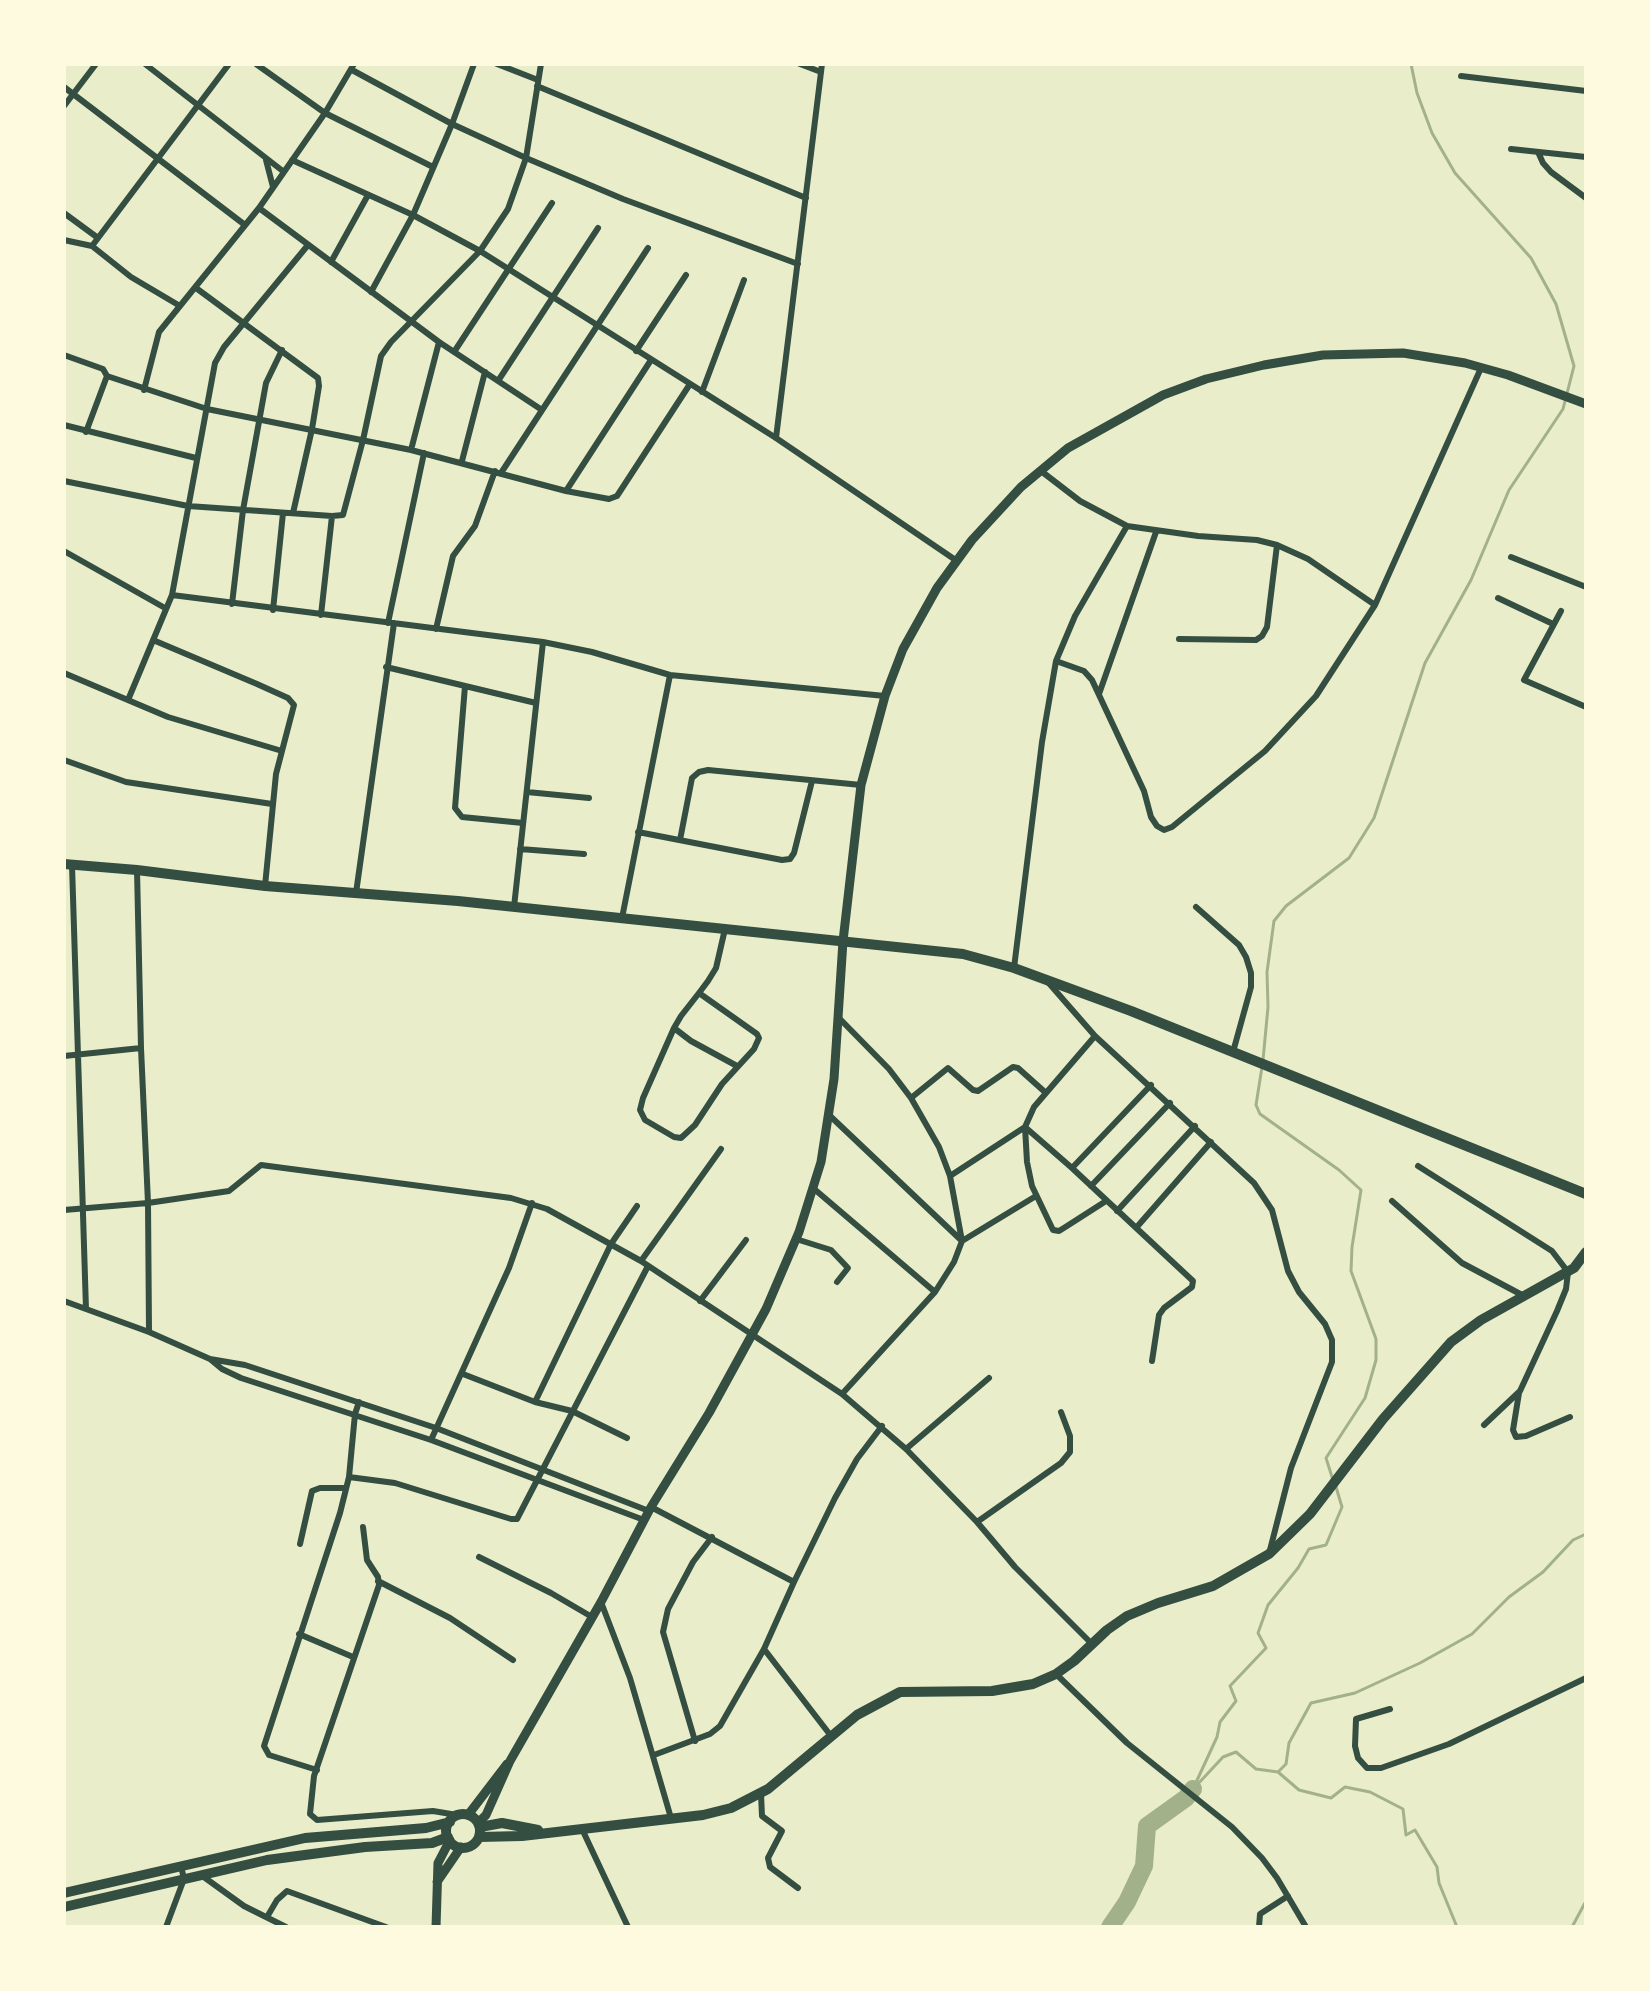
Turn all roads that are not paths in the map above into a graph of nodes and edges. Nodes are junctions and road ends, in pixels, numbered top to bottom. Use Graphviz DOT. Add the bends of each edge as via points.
graph roads {
  1 [pos="96,64"];
  2 [pos="145,64"];
  3 [pos="229,64"];
  4 [pos="256,64"];
  5 [pos="474,64"];
  6 [pos="497,64"];
  7 [pos="541,64"];
  8 [pos="800,64"];
  9 [pos="353,67"];
  10 [pos="822,68"];
  11 [pos="1461,76"];
  12 [pos="538,83"];
  13 [pos="64,87"];
  14 [pos="1586,91"];
  15 [pos="73,94"];
  16 [pos="64,106"];
  17 [pos="197,106"];
  18 [pos="325,113"];
  19 [pos="452,124"];
  20 [pos="1511,149"];
  21 [pos="1538,152"];
  22 [pos="1586,157"];
  23 [pos="526,158"];
  24 [pos="157,159"];
  25 [pos="266,160"];
  26 [pos="292,160"];
  27 [pos="433,167"];
  28 [pos="284,172"];
  29 [pos="273,187"];
  30 [pos="368,195"];
  31 [pos="806,198"];
  32 [pos="1586,198"];
  33 [pos="552,203"];
  34 [pos="259,208"];
  35 [pos="64,213"];
  36 [pos="413,215"];
  37 [pos="245,225"];
  38 [pos="598,228"];
  39 [pos="98,238"];
  40 [pos="64,240"];
  41 [pos="308,245"];
  42 [pos="92,246"];
  43 [pos="648,248"];
  44 [pos="480,251"];
  45 [pos="331,262"];
  46 [pos="798,264"];
  47 [pos="509,269"];
  48 [pos="686,275"];
  49 [pos="744,280"];
  50 [pos="196,288"];
  51 [pos="371,292"];
  52 [pos="554,298"];
  53 [pos="180,306"];
  54 [pos="412,322"];
  55 [pos="245,323"];
  56 [pos="597,326"];
  57 [pos="439,342"];
  58 [pos="282,350"];
  59 [pos="636,351"];
  60 [pos="454,352"];
  61 [pos="64,355"];
  62 [pos="651,360"];
  63 [pos="1481,368"];
  64 [pos="485,372"];
  65 [pos="107,376"];
  66 [pos="498,381"];
  67 [pos="690,384"];
  68 [pos="144,390"];
  69 [pos="702,392"];
  70 [pos="1586,404"];
  71 [pos="207,409"];
  72 [pos="542,410"];
  73 [pos="260,419"];
  74 [pos="64,425"];
  75 [pos="312,429"];
  76 [pos="86,432"];
  77 [pos="776,438"];
  78 [pos="363,440"];
  79 [pos="411,450"];
  80 [pos="424,453"];
  81 [pos="196,458"];
  82 [pos="462,461"];
  83 [pos="1041,471"];
  84 [pos="498,472"];
  85 [pos="64,481"];
  86 [pos="566,491"];
  87 [pos="188,506"];
  88 [pos="243,510"];
  89 [pos="283,513"];
  90 [pos="293,513"];
  91 [pos="332,516"];
  92 [pos="1127,526"];
  93 [pos="1156,532"];
  94 [pos="1277,545"];
  95 [pos="64,551"];
  96 [pos="1511,557"];
  97 [pos="957,561"];
  98 [pos="1586,587"];
  99 [pos="172,595"];
  100 [pos="1498,598"];
  101 [pos="232,604"];
  102 [pos="1375,605"];
  103 [pos="165,608"];
  104 [pos="273,610"];
  105 [pos="1561,611"];
  106 [pos="321,615"];
  107 [pos="391,623"];
  108 [pos="1553,624"];
  109 [pos="436,629"];
  110 [pos="1179,639"];
  111 [pos="153,640"];
  112 [pos="543,642"];
  113 [pos="1056,661"];
  114 [pos="386,667"];
  115 [pos="64,673"];
  116 [pos="670,675"];
  117 [pos="465,686"];
  118 [pos="1099,694"];
  119 [pos="885,696"];
  120 [pos="128,700"];
  121 [pos="536,703"];
  122 [pos="1586,707"];
  123 [pos="282,751"];
  124 [pos="64,760"];
  125 [pos="812,781"];
  126 [pos="861,785"];
  127 [pos="527,792"];
  128 [pos="589,798"];
  129 [pos="272,804"];
  130 [pos="523,823"];
  131 [pos="638,832"];
  132 [pos="680,840"];
  133 [pos="520,849"];
  134 [pos="584,854"];
  135 [pos="68,865"];
  136 [pos="137,870"];
  137 [pos="265,886"];
  138 [pos="356,893"];
  139 [pos="514,907"];
  140 [pos="1196,907"];
  141 [pos="622,919"];
  142 [pos="725,929"];
  143 [pos="843,941"];
  144 [pos="1014,968"];
  145 [pos="1044,979"];
  146 [pos="699,993"];
  147 [pos="839,1018"];
  148 [pos="674,1028"];
  149 [pos="1095,1036"];
  150 [pos="141,1048"];
  151 [pos="1233,1052"];
  152 [pos="78,1054"];
  153 [pos="64,1056"];
  154 [pos="737,1066"];
  155 [pos="1151,1085"];
  156 [pos="1046,1093"];
  157 [pos="911,1098"];
  158 [pos="1170,1103"];
  159 [pos="828,1114"];
  160 [pos="1195,1126"];
  161 [pos="1025,1127"];
  162 [pos="1211,1142"];
  163 [pos="721,1149"];
  164 [pos="1418,1166"];
  165 [pos="1072,1168"];
  166 [pos="950,1176"];
  167 [pos="1091,1186"];
  168 [pos="813,1187"];
  169 [pos="1586,1195"];
  170 [pos="1036,1196"];
  171 [pos="1106,1201"];
  172 [pos="1392,1201"];
  173 [pos="148,1203"];
  174 [pos="532,1203"];
  175 [pos="637,1206"];
  176 [pos="84,1209"];
  177 [pos="64,1210"];
  178 [pos="1117,1211"];
  179 [pos="1136,1228"];
  180 [pos="796,1239"];
  181 [pos="746,1240"];
  182 [pos="962,1241"];
  183 [pos="611,1244"];
  184 [pos="1586,1252"];
  185 [pos="641,1261"];
  186 [pos="648,1266"];
  187 [pos="1586,1266"];
  188 [pos="1571,1270"];
  189 [pos="837,1282"];
  190 [pos="935,1292"];
  191 [pos="1524,1296"];
  192 [pos="64,1301"];
  193 [pos="700,1301"];
  194 [pos="86,1309"];
  195 [pos="149,1332"];
  196 [pos="751,1333"];
  197 [pos="210,1359"];
  198 [pos="1152,1361"];
  199 [pos="463,1374"];
  200 [pos="989,1378"];
  201 [pos="1520,1391"];
  202 [pos="842,1394"];
  203 [pos="359,1402"];
  204 [pos="535,1402"];
  205 [pos="572,1411"];
  206 [pos="1061,1412"];
  207 [pos="355,1414"];
  208 [pos="1570,1417"];
  209 [pos="1484,1425"];
  210 [pos="882,1426"];
  211 [pos="436,1428"];
  212 [pos="627,1438"];
  213 [pos="431,1440"];
  214 [pos="906,1449"];
  215 [pos="542,1469"];
  216 [pos="349,1477"];
  217 [pos="538,1479"];
  218 [pos="346,1488"];
  219 [pos="648,1513"];
  220 [pos="977,1522"];
  221 [pos="363,1527"];
  222 [pos="712,1537"];
  223 [pos="300,1544"];
  224 [pos="1269,1554"];
  225 [pos="479,1557"];
  226 [pos="378,1581"];
  227 [pos="794,1582"];
  228 [pos="601,1602"];
  229 [pos="592,1617"];
  230 [pos="299,1634"];
  231 [pos="1092,1644"];
  232 [pos="764,1649"];
  233 [pos="353,1657"];
  234 [pos="513,1660"];
  235 [pos="1056,1674"];
  236 [pos="1586,1678"];
  237 [pos="1390,1709"];
  238 [pos="831,1736"];
  239 [pos="695,1741"];
  240 [pos="654,1755"];
  241 [pos="510,1761"];
  242 [pos="317,1770"];
  243 [pos="761,1794"];
  244 [pos="458,1817"];
  245 [pos="671,1818"];
  246 [pos="479,1829"];
  247 [pos="582,1829"];
  248 [pos="392,1830"];
  249 [pos="449,1839"];
  250 [pos="393,1845"];
  251 [pos="461,1847"];
  252 [pos="181,1865"];
  253 [pos="201,1875"];
  254 [pos="184,1879"];
  255 [pos="437,1882"];
  256 [pos="798,1888"];
  257 [pos="64,1893"];
  258 [pos="1288,1896"];
  259 [pos="64,1907"];
  260 [pos="267,1917"];
  261 [pos="166,1927"];
  262 [pos="286,1927"];
  263 [pos="386,1927"];
  264 [pos="436,1927"];
  265 [pos="628,1927"];
  266 [pos="1259,1927"];
  267 [pos="1306,1927"];
  1 -- 15 [label="street"];
  2 -- 17 [label="street"];
  3 -- 17 [label="street"];
  4 -- 18 [label="street"];
  5 -- 19 [label="street"];
  6 -- 12 [label="street"];
  7 -- 12 [label="street"];
  8 -- 10 [label="street"];
  9 -- 18 [label="street"];
  9 -- 19 [label="street"];
  10 -- 31 [label="street"];
  11 -- 14 [label="street"];
  12 -- 23 [label="street"];
  12 -- 31 [label="street"];
  13 -- 15 [label="street"];
  15 -- 16 [label="street"];
  15 -- 24 [label="street"];
  17 -- 24 [label="street"];
  17 -- 25 [label="street"];
  18 -- 26 [label="street"];
  18 -- 27 [label="street"];
  19 -- 23 [label="street"];
  19 -- 27 [label="street"];
  20 -- 21 [label="street"];
  21 -- 22 [label="street"];
  21 -- 32 [label="street" via="1551,172"];
  23 -- 44 [label="street" via="508,209"];
  23 -- 46 [label="street"];
  24 -- 37 [label="street"];
  24 -- 39 [label="street"];
  25 -- 28 [label="street"];
  25 -- 29 [label="street"];
  26 -- 28 [label="street"];
  26 -- 30 [label="street"];
  27 -- 36 [label="street"];
  28 -- 29 [label="street"];
  29 -- 34 [label="street"];
  30 -- 36 [label="street"];
  30 -- 45 [label="street"];
  31 -- 46 [label="street"];
  33 -- 47 [label="street"];
  34 -- 37 [label="street"];
  34 -- 41 [label="street"];
  35 -- 39 [label="street"];
  36 -- 44 [label="street"];
  36 -- 51 [label="street"];
  37 -- 50 [label="street"];
  38 -- 52 [label="street"];
  39 -- 42 [label="street"];
  40 -- 42 [label="street"];
  41 -- 45 [label="street"];
  41 -- 55 [label="street"];
  42 -- 53 [label="street"];
  43 -- 56 [label="street"];
  44 -- 47 [label="street"];
  44 -- 54 [label="street"];
  45 -- 51 [label="street"];
  46 -- 77 [label="street"];
  47 -- 52 [label="street"];
  47 -- 60 [label="street"];
  48 -- 59 [label="street"];
  49 -- 69 [label="street"];
  50 -- 53 [label="street"];
  50 -- 55 [label="street"];
  51 -- 54 [label="street"];
  52 -- 56 [label="street"];
  52 -- 66 [label="street"];
  53 -- 68 [label="street" via="159,332"];
  54 -- 57 [label="street"];
  54 -- 78 [label="street" via="381,356"];
  55 -- 58 [label="street"];
  55 -- 71 [label="street" via="215,363"];
  56 -- 59 [label="street"];
  56 -- 72 [label="street"];
  57 -- 60 [label="street"];
  57 -- 79 [label="street"];
  58 -- 73 [label="street" via="266,383"];
  58 -- 75 [label="street" via="318,378"];
  59 -- 62 [label="street"];
  60 -- 64 [label="street"];
  61 -- 65 [label="street" via="103,369"];
  62 -- 67 [label="street"];
  62 -- 86 [label="street"];
  63 -- 70 [label="main road"];
  63 -- 83 [label="main road" via="1403,353 1323,355 1264,365 1163,395 1068,448"];
  63 -- 102 [label="street"];
  64 -- 66 [label="street"];
  64 -- 82 [label="street"];
  65 -- 68 [label="street"];
  65 -- 76 [label="street"];
  66 -- 72 [label="street"];
  67 -- 69 [label="street"];
  67 -- 86 [label="street" via="617,496"];
  68 -- 71 [label="street"];
  69 -- 77 [label="street"];
  71 -- 73 [label="street"];
  71 -- 81 [label="street"];
  72 -- 84 [label="street"];
  73 -- 75 [label="street"];
  73 -- 88 [label="street"];
  74 -- 76 [label="street"];
  75 -- 78 [label="street"];
  75 -- 90 [label="street"];
  76 -- 81 [label="street"];
  77 -- 97 [label="street"];
  78 -- 79 [label="street"];
  78 -- 91 [label="street" via="344,512"];
  79 -- 80 [label="street"];
  80 -- 82 [label="street"];
  80 -- 107 [label="street"];
  81 -- 87 [label="street"];
  82 -- 84 [label="street"];
  83 -- 92 [label="street" via="1080,501"];
  83 -- 97 [label="main road"];
  84 -- 86 [label="street"];
  84 -- 109 [label="street" via="475,526 453,556"];
  85 -- 87 [label="street"];
  87 -- 88 [label="street"];
  87 -- 99 [label="street"];
  88 -- 89 [label="street"];
  88 -- 101 [label="street"];
  89 -- 90 [label="street"];
  89 -- 104 [label="street"];
  90 -- 91 [label="street"];
  91 -- 106 [label="street"];
  92 -- 93 [label="street"];
  92 -- 113 [label="street" via="1075,616"];
  93 -- 94 [label="street"];
  93 -- 118 [label="street"];
  94 -- 102 [label="street" via="1308,559"];
  94 -- 110 [label="street" via="1262,636"];
  95 -- 103 [label="street"];
  96 -- 98 [label="street"];
  97 -- 119 [label="main road" via="903,649"];
  99 -- 101 [label="street"];
  99 -- 103 [label="street"];
  100 -- 108 [label="street"];
  101 -- 104 [label="street"];
  102 -- 118 [label="street" via="1316,696 1265,751 1164,830 1151,817"];
  103 -- 111 [label="street"];
  104 -- 106 [label="street"];
  105 -- 108 [label="street"];
  106 -- 107 [label="street"];
  107 -- 109 [label="street"];
  107 -- 114 [label="street"];
  108 -- 122 [label="street" via="1524,680"];
  109 -- 112 [label="street"];
  111 -- 120 [label="street"];
  111 -- 123 [label="street" via="288,698 294,709"];
  112 -- 116 [label="street"];
  112 -- 121 [label="street"];
  113 -- 118 [label="street" via="1084,671"];
  113 -- 144 [label="street"];
  114 -- 117 [label="street"];
  114 -- 138 [label="street"];
  115 -- 120 [label="street"];
  116 -- 119 [label="street"];
  116 -- 131 [label="street"];
  117 -- 121 [label="street"];
  117 -- 130 [label="street" via="455,808 462,817"];
  119 -- 126 [label="main road"];
  120 -- 123 [label="street"];
  121 -- 127 [label="street"];
  123 -- 129 [label="street"];
  124 -- 129 [label="street" via="126,782"];
  125 -- 126 [label="street"];
  125 -- 132 [label="street" via="699,772 692,778"];
  125 -- 132 [label="street" via="790,859"];
  126 -- 143 [label="main road"];
  127 -- 128 [label="street"];
  127 -- 130 [label="street"];
  129 -- 137 [label="street"];
  130 -- 133 [label="street"];
  131 -- 132 [label="street"];
  131 -- 141 [label="street"];
  133 -- 134 [label="street"];
  133 -- 139 [label="street"];
  135 -- 136 [label="main road"];
  135 -- 152 [label="street"];
  136 -- 137 [label="main road"];
  136 -- 150 [label="street"];
  137 -- 138 [label="main road"];
  138 -- 139 [label="main road"];
  139 -- 141 [label="main road"];
  140 -- 151 [label="street" via="1239,945 1251,973"];
  141 -- 142 [label="main road"];
  142 -- 143 [label="main road"];
  142 -- 146 [label="street" via="716,968"];
  143 -- 144 [label="main road" via="963,954"];
  143 -- 147 [label="main road"];
  144 -- 145 [label="main road"];
  145 -- 149 [label="street"];
  145 -- 151 [label="main road"];
  146 -- 148 [label="street"];
  146 -- 154 [label="street" via="757,1034 758,1042"];
  147 -- 157 [label="street"];
  147 -- 159 [label="main road"];
  148 -- 154 [label="street"];
  148 -- 154 [label="street" via="640,1110 659,1129 674,1137 687,1134"];
  149 -- 155 [label="street"];
  149 -- 156 [label="street"];
  150 -- 152 [label="street"];
  150 -- 173 [label="street"];
  151 -- 169 [label="main road"];
  152 -- 153 [label="street"];
  152 -- 176 [label="street"];
  155 -- 158 [label="street"];
  155 -- 165 [label="street"];
  156 -- 157 [label="street" via="1018,1068 978,1091 948,1068"];
  156 -- 161 [label="street"];
  157 -- 166 [label="street"];
  158 -- 160 [label="street"];
  158 -- 167 [label="street"];
  159 -- 168 [label="main road"];
  159 -- 182 [label="street"];
  160 -- 162 [label="street"];
  160 -- 178 [label="street"];
  161 -- 165 [label="street"];
  161 -- 166 [label="street"];
  161 -- 170 [label="street"];
  162 -- 179 [label="street"];
  162 -- 224 [label="street" via="1266,1198 1288,1271 1332,1340 1332,1362 1291,1468"];
  163 -- 185 [label="street"];
  164 -- 188 [label="street" via="1552,1251"];
  165 -- 167 [label="street"];
  166 -- 182 [label="street"];
  167 -- 171 [label="street"];
  168 -- 180 [label="main road"];
  168 -- 190 [label="street"];
  170 -- 171 [label="street" via="1053,1230 1059,1231"];
  170 -- 182 [label="street"];
  171 -- 178 [label="street"];
  172 -- 191 [label="street" via="1462,1263"];
  173 -- 174 [label="street" via="229,1191 261,1165"];
  173 -- 176 [label="street"];
  173 -- 195 [label="street"];
  174 -- 183 [label="street"];
  174 -- 199 [label="street"];
  175 -- 183 [label="street"];
  176 -- 177 [label="street"];
  176 -- 194 [label="street"];
  178 -- 179 [label="street"];
  179 -- 198 [label="street" via="1193,1281 1159,1315"];
  180 -- 189 [label="street" via="831,1250 848,1268"];
  180 -- 196 [label="main road"];
  181 -- 193 [label="street"];
  182 -- 190 [label="street"];
  183 -- 185 [label="street"];
  183 -- 204 [label="street"];
  184 -- 188 [label="main road"];
  185 -- 186 [label="street"];
  186 -- 193 [label="street"];
  186 -- 205 [label="street"];
  187 -- 188 [label="main road"];
  188 -- 191 [label="main road"];
  188 -- 201 [label="street"];
  190 -- 202 [label="street"];
  191 -- 224 [label="main road" via="1451,1342 1310,1514"];
  192 -- 194 [label="street"];
  193 -- 196 [label="street"];
  194 -- 195 [label="street"];
  195 -- 197 [label="street"];
  196 -- 202 [label="street"];
  196 -- 219 [label="main road"];
  197 -- 203 [label="street"];
  197 -- 207 [label="street" via="241,1378"];
  199 -- 204 [label="street"];
  199 -- 211 [label="street"];
  200 -- 214 [label="street"];
  201 -- 208 [label="street" via="1516,1437"];
  201 -- 209 [label="street"];
  202 -- 210 [label="street"];
  203 -- 207 [label="street"];
  203 -- 211 [label="street"];
  204 -- 205 [label="street"];
  205 -- 212 [label="street"];
  205 -- 215 [label="street"];
  206 -- 220 [label="street" via="1070,1452"];
  207 -- 213 [label="street"];
  207 -- 216 [label="street"];
  210 -- 214 [label="street"];
  210 -- 227 [label="street" via="835,1498"];
  211 -- 213 [label="street"];
  211 -- 215 [label="street"];
  213 -- 217 [label="street"];
  214 -- 220 [label="street"];
  215 -- 217 [label="street"];
  215 -- 219 [label="street"];
  216 -- 217 [label="street" via="395,1483 511,1519 521,1515"];
  216 -- 218 [label="street"];
  217 -- 219 [label="street"];
  218 -- 223 [label="street" via="312,1491"];
  218 -- 230 [label="street"];
  219 -- 222 [label="street"];
  219 -- 228 [label="main road"];
  220 -- 231 [label="street"];
  221 -- 226 [label="street" via="367,1560"];
  222 -- 227 [label="street"];
  222 -- 239 [label="street" via="668,1609 663,1632"];
  224 -- 231 [label="main road" via="1213,1586 1127,1616"];
  225 -- 229 [label="street"];
  226 -- 233 [label="street"];
  226 -- 234 [label="street" via="450,1618"];
  227 -- 232 [label="street"];
  228 -- 229 [label="main road"];
  228 -- 240 [label="street"];
  229 -- 241 [label="main road"];
  230 -- 233 [label="street"];
  230 -- 242 [label="street" via="264,1750"];
  231 -- 235 [label="main road"];
  232 -- 238 [label="street"];
  232 -- 239 [label="street" via="720,1726"];
  233 -- 242 [label="street"];
  235 -- 238 [label="main road" via="992,1691 900,1692"];
  235 -- 258 [label="street" via="1127,1743 1232,1827"];
  236 -- 237 [label="street" via="1449,1744 1367,1768 1355,1746 1356,1719"];
  238 -- 243 [label="main road"];
  239 -- 240 [label="street"];
  240 -- 245 [label="street"];
  241 -- 244 [label="main road"];
  241 -- 246 [label="main road"];
  242 -- 244 [label="street" via="310,1814 317,1820 433,1811"];
  243 -- 245 [label="main road" via="731,1808"];
  243 -- 256 [label="street" via="762,1816 782,1831 768,1858 770,1867"];
  244 -- 246 [label="main road"];
  244 -- 248 [label="main road" via="426,1828"];
  244 -- 249 [label="main road"];
  245 -- 247 [label="main road"];
  246 -- 247 [label="main road" via="502,1823 548,1831"];
  246 -- 251 [label="main road" via="473,1844"];
  247 -- 265 [label="street"];
  248 -- 250 [label="main road"];
  248 -- 252 [label="main road" via="305,1838"];
  249 -- 250 [label="main road"];
  249 -- 251 [label="main road"];
  249 -- 255 [label="main road" via="438,1863"];
  250 -- 253 [label="main road" via="298,1855"];
  251 -- 255 [label="main road"];
  252 -- 254 [label="street"];
  252 -- 257 [label="main road"];
  253 -- 254 [label="main road"];
  253 -- 260 [label="street"];
  254 -- 259 [label="main road"];
  254 -- 261 [label="street"];
  255 -- 264 [label="main road"];
  258 -- 266 [label="street" via="1260,1914"];
  258 -- 267 [label="street"];
  260 -- 262 [label="street"];
  260 -- 263 [label="street" via="287,1891"];
}
